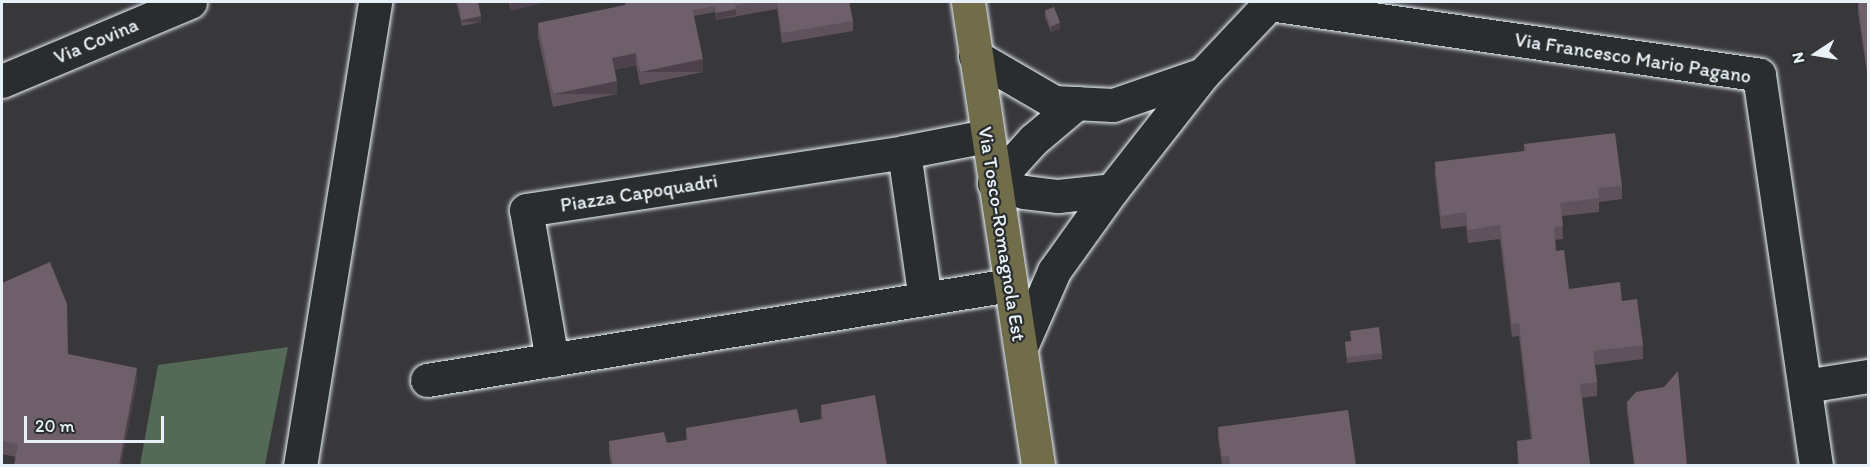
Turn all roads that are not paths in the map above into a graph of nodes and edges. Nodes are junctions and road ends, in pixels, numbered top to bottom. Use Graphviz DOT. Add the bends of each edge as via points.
graph roads {
  1 [pos="190,2"];
  2 [pos="375,2"];
  3 [pos="968,2"];
  4 [pos="1270,3"];
  5 [pos="975,56"];
  6 [pos="1203,74"];
  7 [pos="2,81"];
  8 [pos="1077,103"];
  9 [pos="986,136"];
  10 [pos="904,153"];
  11 [pos="994,183"];
  12 [pos="1112,190"];
  13 [pos="1010,285"];
  14 [pos="925,299"];
  15 [pos="1021,347"];
  16 [pos="552,360"];
  17 [pos="1869,376"];
  18 [pos="427,380"];
  19 [pos="1805,386"];
  20 [pos="300,465"];
  21 [pos="1038,465"];
  22 [pos="1816,465"];
  1 -- 7 [label="street, Via Covina"];
  2 -- 20 [label="street"];
  3 -- 5 [label="main road, Via Tosco-Romagnola Est"];
  4 -- 6 [label="street"];
  4 -- 19 [label="street, Via Francesco Mario Pagano" via="1759,75"];
  5 -- 8 [label="street" via="1054,102"];
  5 -- 9 [label="main road, Via Tosco-Romagnola Est"];
  6 -- 8 [label="street" via="1113,105"];
  6 -- 12 [label="street"];
  8 -- 11 [label="street" via="1033,140"];
  9 -- 10 [label="street, Piazza Capoquadri"];
  9 -- 11 [label="main road, Via Tosco-Romagnola Est"];
  10 -- 14 [label="street"];
  10 -- 16 [label="street, Piazza Capoquadri" via="526,210"];
  11 -- 12 [label="street" via="1058,196"];
  11 -- 13 [label="main road, Via Tosco-Romagnola Est"];
  12 -- 15 [label="street" via="1054,271"];
  13 -- 14 [label="street"];
  13 -- 15 [label="main road, Via Tosco-Romagnola Est"];
  14 -- 16 [label="street"];
  15 -- 21 [label="main road, Via Tosco-Romagnola Est"];
  16 -- 18 [label="street"];
  17 -- 19 [label="street"];
  19 -- 22 [label="street, Via Francesco Mario Pagano"];
}
